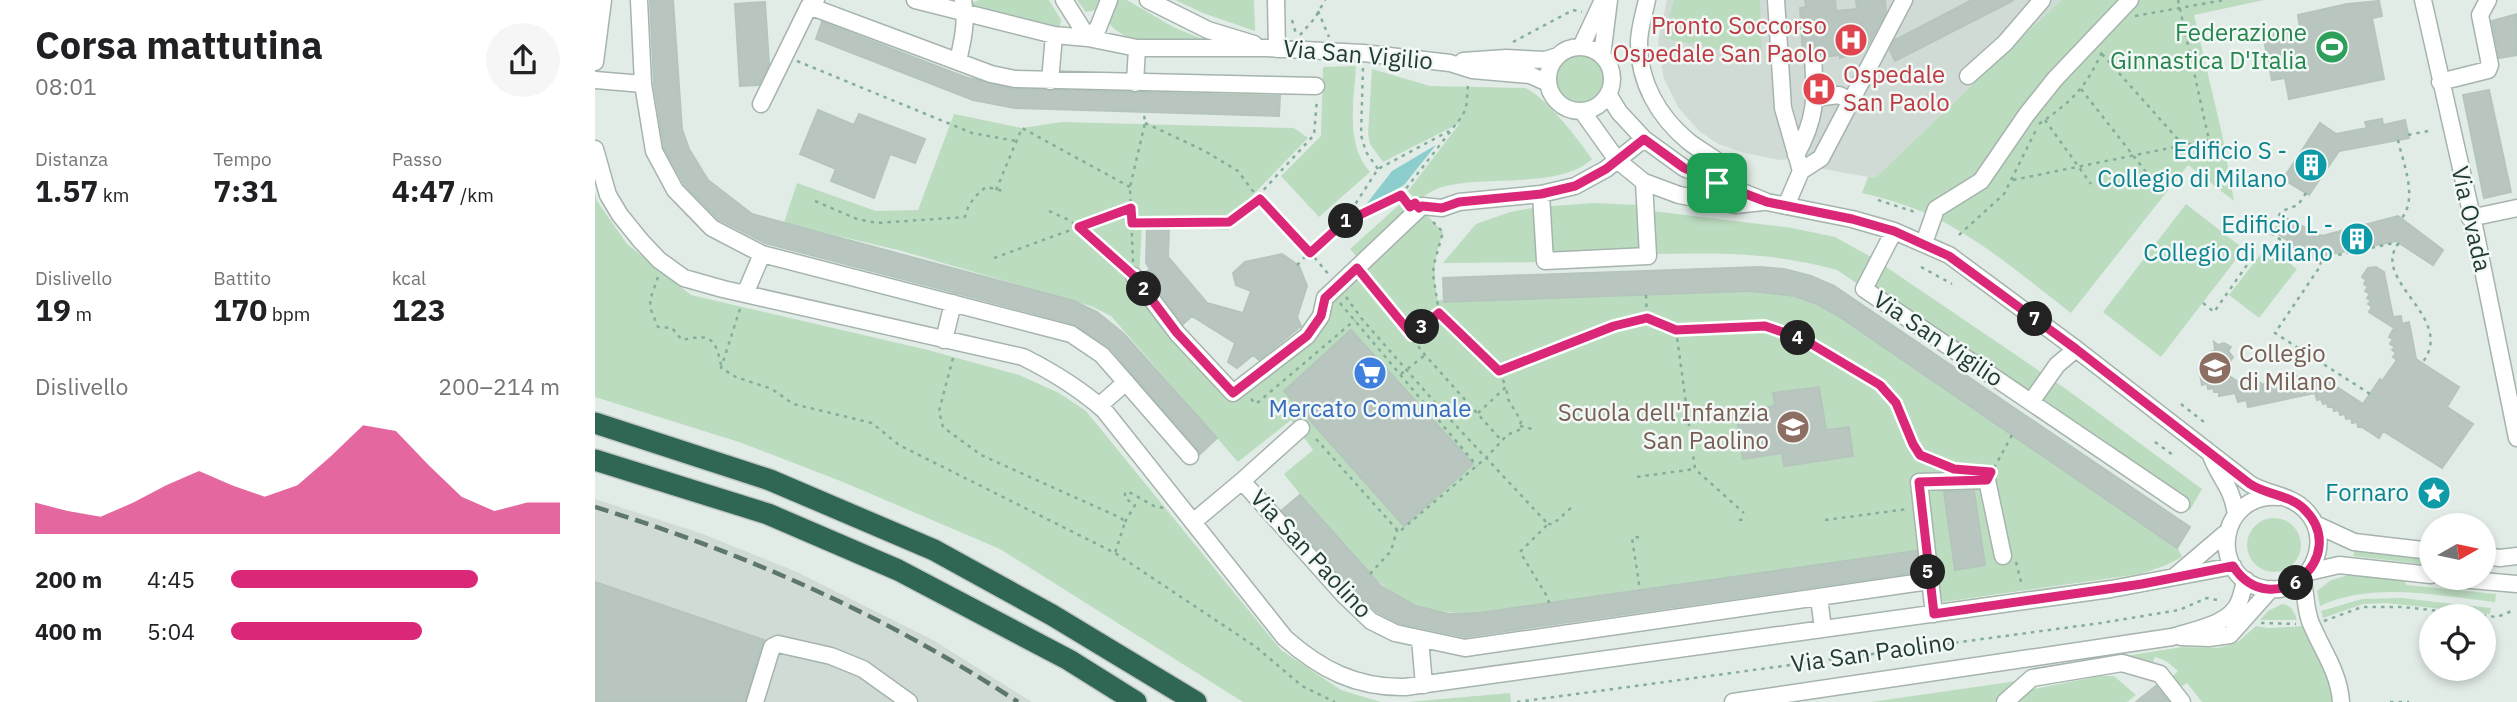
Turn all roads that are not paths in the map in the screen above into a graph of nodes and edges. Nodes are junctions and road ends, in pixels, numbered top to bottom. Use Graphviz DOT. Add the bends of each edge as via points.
graph roads {
  1 [pos="603,0"];
  2 [pos="639,0"];
  3 [pos="915,0"];
  4 [pos="1064,0"];
  5 [pos="1109,0"];
  6 [pos="1148,0"];
  7 [pos="1276,0"];
  8 [pos="1609,0"];
  9 [pos="1647,0"];
  10 [pos="1776,0"];
  11 [pos="1905,0"];
  12 [pos="2042,0"];
  13 [pos="2423,0"];
  14 [pos="2488,0"];
  15 [pos="813,3"];
  16 [pos="1595,3"];
  17 [pos="964,7"];
  18 [pos="1895,8"];
  19 [pos="2131,8"];
  20 [pos="1054,34"];
  21 [pos="1088,38"];
  22 [pos="1581,47"];
  23 [pos="1137,48"];
  24 [pos="1272,48"];
  25 [pos="1862,54"];
  26 [pos="1558,56"];
  27 [pos="1602,56"];
  28 [pos="1813,59"];
  29 [pos="958,61"];
  30 [pos="595,62"];
  31 [pos="1450,63"];
  32 [pos="1867,71"];
  33 [pos="1968,76"];
  34 [pos="595,80"];
  35 [pos="1049,81"];
  36 [pos="2440,82"];
  37 [pos="1135,83"];
  38 [pos="1548,83"];
  39 [pos="643,84"];
  40 [pos="1316,86"];
  41 [pos="1608,94"];
  42 [pos="1815,98"];
  43 [pos="1851,101"];
  44 [pos="761,104"];
  45 [pos="1582,111"];
  46 [pos="1644,139"];
  47 [pos="595,149"];
  48 [pos="1617,160"];
  49 [pos="1798,163"];
  50 [pos="1644,182"];
  51 [pos="1717,183"];
  52 [pos="1541,194"];
  53 [pos="1767,202"];
  54 [pos="1786,206"];
  55 [pos="2517,208"];
  56 [pos="2470,218"];
  57 [pos="1894,231"];
  58 [pos="1924,243"];
  59 [pos="762,254"];
  60 [pos="1134,276"];
  61 [pos="743,300"];
  62 [pos="953,303"];
  63 [pos="944,340"];
  64 [pos="2076,349"];
  65 [pos="1126,382"];
  66 [pos="2031,402"];
  67 [pos="1099,406"];
  68 [pos="595,423"];
  69 [pos="1301,428"];
  70 [pos="2517,438"];
  71 [pos="2209,450"];
  72 [pos="1190,456"];
  73 [pos="595,460"];
  74 [pos="1242,481"];
  75 [pos="2279,497"];
  76 [pos="2181,504"];
  77 [pos="2236,515"];
  78 [pos="1193,522"];
  79 [pos="2315,524"];
  80 [pos="2228,531"];
  81 [pos="2419,550"];
  82 [pos="2003,556"];
  83 [pos="2517,556"];
  84 [pos="2496,558"];
  85 [pos="2233,566"];
  86 [pos="2306,575"];
  87 [pos="2419,575"];
  88 [pos="2170,579"];
  89 [pos="2246,580"];
  90 [pos="1929,581"];
  91 [pos="2496,582"];
  92 [pos="2517,584"];
  93 [pos="2278,588"];
  94 [pos="1819,597"];
  95 [pos="1934,614"];
  96 [pos="2306,617"];
  97 [pos="1608,627"];
  98 [pos="1823,629"];
  99 [pos="2172,637"];
  100 [pos="1420,639"];
  101 [pos="1611,659"];
  102 [pos="1424,685"];
  103 [pos="755,702"];
  104 [pos="909,702"];
  105 [pos="1136,702"];
  106 [pos="1196,702"];
  107 [pos="1733,702"];
  108 [pos="2005,702"];
  109 [pos="2182,702"];
  110 [pos="2341,702"];
  1 -- 30 [label="street"];
  2 -- 39 [label="street"];
  3 -- 17 [label="street, Via San Vigilio"];
  4 -- 21 [label="street"];
  5 -- 21 [label="street"];
  6 -- 24 [label="street, Via San Vigilio" via="1208,30"];
  7 -- 24 [label="street"];
  8 -- 27 [label="street"];
  9 -- 51 [label="street" via="1639,40 1648,88 1671,127 1720,162"];
  10 -- 49 [label="street" via="1783,108"];
  11 -- 18 [label="street"];
  12 -- 33 [label="street"];
  13 -- 36 [label="street, Via Ovada"];
  14 -- 36 [label="street" via="2480,15 2488,71"];
  15 -- 29 [label="street, Via San Vigilio"];
  15 -- 44 [label="street, Via San Vigilio"];
  16 -- 22 [label="street"];
  17 -- 20 [label="street, Via San Vigilio"];
  17 -- 29 [label="street" via="965,32"];
  18 -- 32 [label="street"];
  19 -- 58 [label="street" via="2055,79 1981,181 1937,209"];
  20 -- 21 [label="street, Via San Vigilio"];
  20 -- 35 [label="street"];
  21 -- 23 [label="street, Via San Vigilio"];
  22 -- 26 [label="street"];
  22 -- 27 [label="street"];
  23 -- 24 [label="street, Via San Vigilio"];
  23 -- 37 [label="street"];
  24 -- 31 [label="street, Via San Vigilio"];
  25 -- 32 [label="street"];
  26 -- 31 [label="street, Via San Vigilio"];
  26 -- 38 [label="street" via="1549,69"];
  27 -- 41 [label="street" via="1611,73"];
  28 -- 42 [label="street"];
  29 -- 35 [label="street, Via San Vigilio" via="991,74"];
  31 -- 38 [label="street, Via San Vigilio" via="1538,77"];
  32 -- 43 [label="street"];
  34 -- 39 [label="street"];
  35 -- 37 [label="street, Via San Vigilio"];
  36 -- 56 [label="street, Via Ovada"];
  37 -- 40 [label="street, Via San Vigilio"];
  38 -- 45 [label="street" via="1560,104"];
  39 -- 59 [label="street" via="655,151 675,190 712,228"];
  41 -- 45 [label="street"];
  41 -- 46 [label="street"];
  42 -- 43 [label="street" via="1839,95"];
  42 -- 49 [label="street"];
  43 -- 49 [label="street" via="1821,158"];
  45 -- 48 [label="street"];
  46 -- 48 [label="street"];
  46 -- 51 [label="street" via="1684,168"];
  47 -- 61 [label="street, Via San Paolino" via="614,205 659,260 684,278"];
  48 -- 50 [label="street"];
  48 -- 52 [label="street" via="1575,186"];
  49 -- 54 [label="street"];
  50 -- 52 [label="street" via="1648,256 1545,261"];
  50 -- 53 [label="street" via="1679,195 1735,205"];
  51 -- 53 [label="street"];
  52 -- 60 [label="street" via="1459,202 1442,208 1422,206 1325,298 1321,316 1307,336 1233,393 1177,333"];
  53 -- 54 [label="street"];
  54 -- 57 [label="street"];
  55 -- 56 [label="street"];
  56 -- 70 [label="street, Via Ovada"];
  57 -- 58 [label="street"];
  57 -- 66 [label="street, Via San Vigilio" via="1864,289"];
  58 -- 64 [label="street" via="1967,267"];
  59 -- 61 [label="street"];
  59 -- 62 [label="street"];
  61 -- 63 [label="street, Via San Paolino"];
  62 -- 63 [label="street"];
  62 -- 65 [label="street" via="1071,334 1102,355"];
  63 -- 67 [label="street, Via San Paolino" via="1023,357"];
  64 -- 66 [label="street" via="2057,365"];
  64 -- 71 [label="street"];
  65 -- 67 [label="street"];
  65 -- 72 [label="street"];
  66 -- 76 [label="street, Via San Vigilio"];
  67 -- 78 [label="street, Via San Paolino"];
  68 -- 106 [label="highway" via="770,480 935,550"];
  69 -- 74 [label="street, Via San Paolino"];
  71 -- 75 [label="street" via="2250,484"];
  71 -- 77 [label="street" via="2216,471 2228,484"];
  73 -- 105 [label="highway" via="768,514 898,570 1069,660"];
  74 -- 78 [label="street, Via San Paolino"];
  74 -- 100 [label="street, Via San Paolino" via="1371,621"];
  75 -- 77 [label="street" via="2256,499"];
  75 -- 79 [label="street" via="2300,505"];
  77 -- 80 [label="street"];
  78 -- 102 [label="street, Via San Paolino" via="1285,638 1307,657 1330,672 1368,685"];
  79 -- 81 [label="street" via="2354,542"];
  79 -- 86 [label="street" via="2318,551"];
  80 -- 85 [label="street" via="2227,550"];
  80 -- 88 [label="street"];
  82 -- 90 [label="street, Via San Paolino" via="1987,480 1919,482"];
  83 -- 84 [label="street"];
  85 -- 88 [label="street, Via San Paolino"];
  85 -- 89 [label="street"];
  86 -- 87 [label="street" via="2339,565"];
  86 -- 93 [label="street"];
  86 -- 96 [label="street"];
  88 -- 95 [label="street, Via San Paolino"];
  89 -- 93 [label="street"];
  89 -- 99 [label="street" via="2229,615"];
  90 -- 94 [label="street, Via San Paolino"];
  90 -- 95 [label="street, Via San Paolino"];
  91 -- 92 [label="street"];
  93 -- 96 [label="street"];
  93 -- 99 [label="street" via="2230,635"];
  94 -- 97 [label="street, Via San Paolino"];
  94 -- 98 [label="street, Via San Paolino"];
  95 -- 98 [label="street, Via San Paolino"];
  96 -- 110 [label="street" via="2338,679"];
  97 -- 100 [label="street, Via San Paolino" via="1465,648"];
  97 -- 101 [label="street"];
  98 -- 101 [label="street, Via San Paolino"];
  99 -- 107 [label="street"];
  100 -- 102 [label="street"];
  101 -- 102 [label="street, Via San Paolino"];
  103 -- 104 [label="street" via="772,646 778,644 863,669"];
  108 -- 109 [label="street" via="2032,678 2122,663 2160,674"];
}
